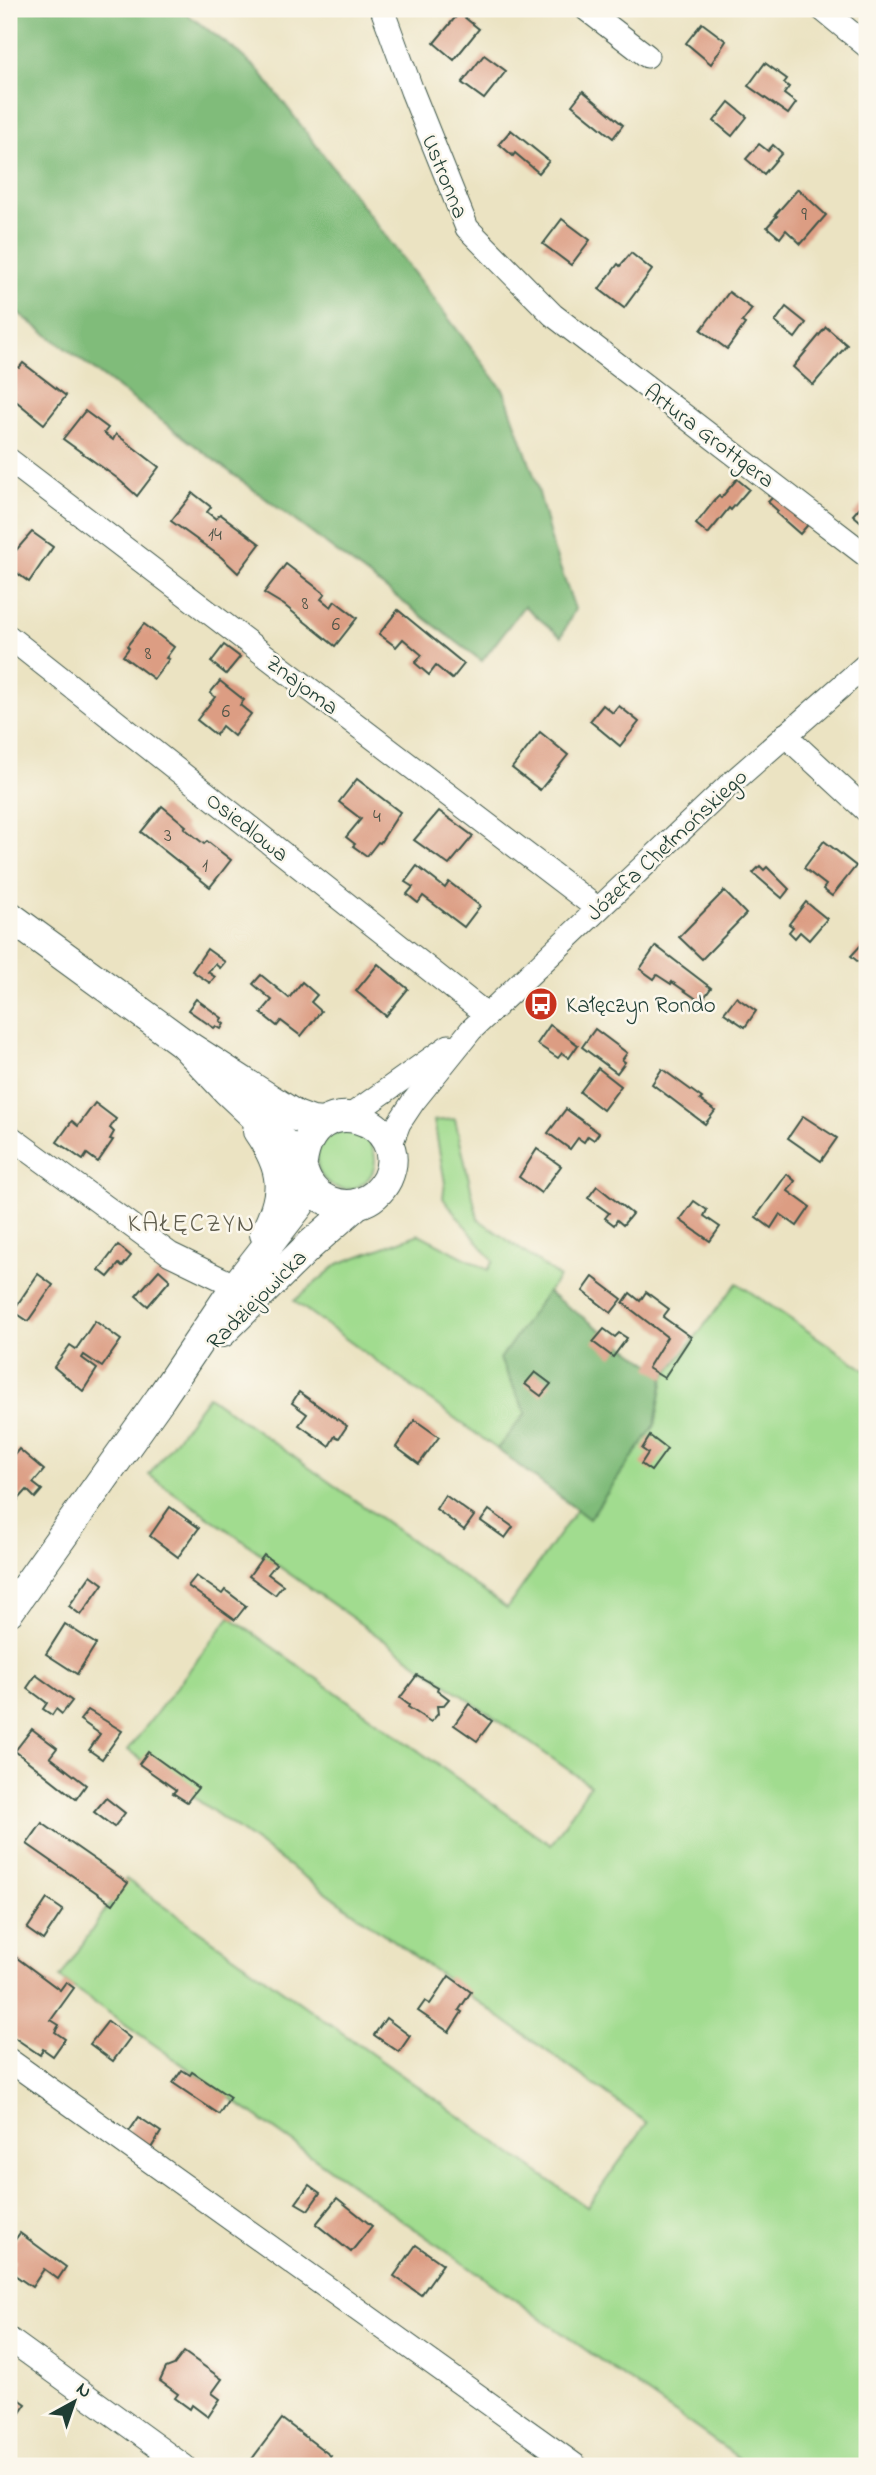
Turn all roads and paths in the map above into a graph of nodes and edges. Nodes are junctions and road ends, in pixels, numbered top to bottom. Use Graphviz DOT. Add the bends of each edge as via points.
graph roads {
  1 [pos="382,9"];
  2 [pos="586,9"];
  3 [pos="822,9"];
  4 [pos="867,46"];
  5 [pos="647,55"];
  6 [pos="553,315"];
  7 [pos="9,460"];
  8 [pos="867,556"];
  9 [pos="9,637"];
  10 [pos="867,664"];
  11 [pos="785,735"];
  12 [pos="867,811"];
  13 [pos="598,909"];
  14 [pos="9,916"];
  15 [pos="479,1023"];
  16 [pos="183,1042"];
  17 [pos="227,1090"];
  18 [pos="336,1120"];
  19 [pos="9,1136"];
  20 [pos="389,1149"];
  21 [pos="304,1172"];
  22 [pos="357,1204"];
  23 [pos="236,1286"];
  24 [pos="160,1399"];
  25 [pos="9,1611"];
  26 [pos="9,2060"];
  27 [pos="9,2340"];
  28 [pos="184,2466"];
  29 [pos="576,2466"];
  1 -- 6 [label="street, Ustronna" via="467,228"];
  2 -- 5 [label="street"];
  3 -- 4 [label="street"];
  6 -- 8 [label="street, Artura Grottgera"];
  7 -- 13 [label="street, Znajoma"];
  9 -- 15 [label="street, Osiedlowa"];
  10 -- 11 [label="street, Józefa Chełmońskiego"];
  11 -- 12 [label="street"];
  11 -- 13 [label="street, Józefa Chełmońskiego"];
  13 -- 15 [label="street, Józefa Chełmońskiego"];
  14 -- 16 [label="main road"];
  15 -- 18 [label="street, Józefa Chełmońskiego"];
  15 -- 20 [label="street, Józefa Chełmońskiego" via="399,1123"];
  16 -- 17 [label="main road"];
  16 -- 18 [label="main road" via="296,1116 312,1122"];
  17 -- 21 [label="main road"];
  17 -- 23 [label="main road" via="267,1144 281,1187 274,1215"];
  18 -- 20 [label="main road" via="363,1119 375,1126"];
  18 -- 21 [label="main road" via="311,1133 304,1147"];
  19 -- 23 [label="street, Radziejowicka" via="170,1254"];
  20 -- 22 [label="main road" via="390,1167 383,1186"];
  21 -- 22 [label="main road" via="316,1193 328,1202"];
  21 -- 23 [label="main road, Radziejowicka" via="299,1205"];
  22 -- 24 [label="main road, Radziejowicka" via="253,1299"];
  23 -- 24 [label="main road, Radziejowicka"];
  24 -- 25 [label="main road, Radziejowicka"];
  26 -- 29 [label="street"];
  27 -- 28 [label="street"];
}
